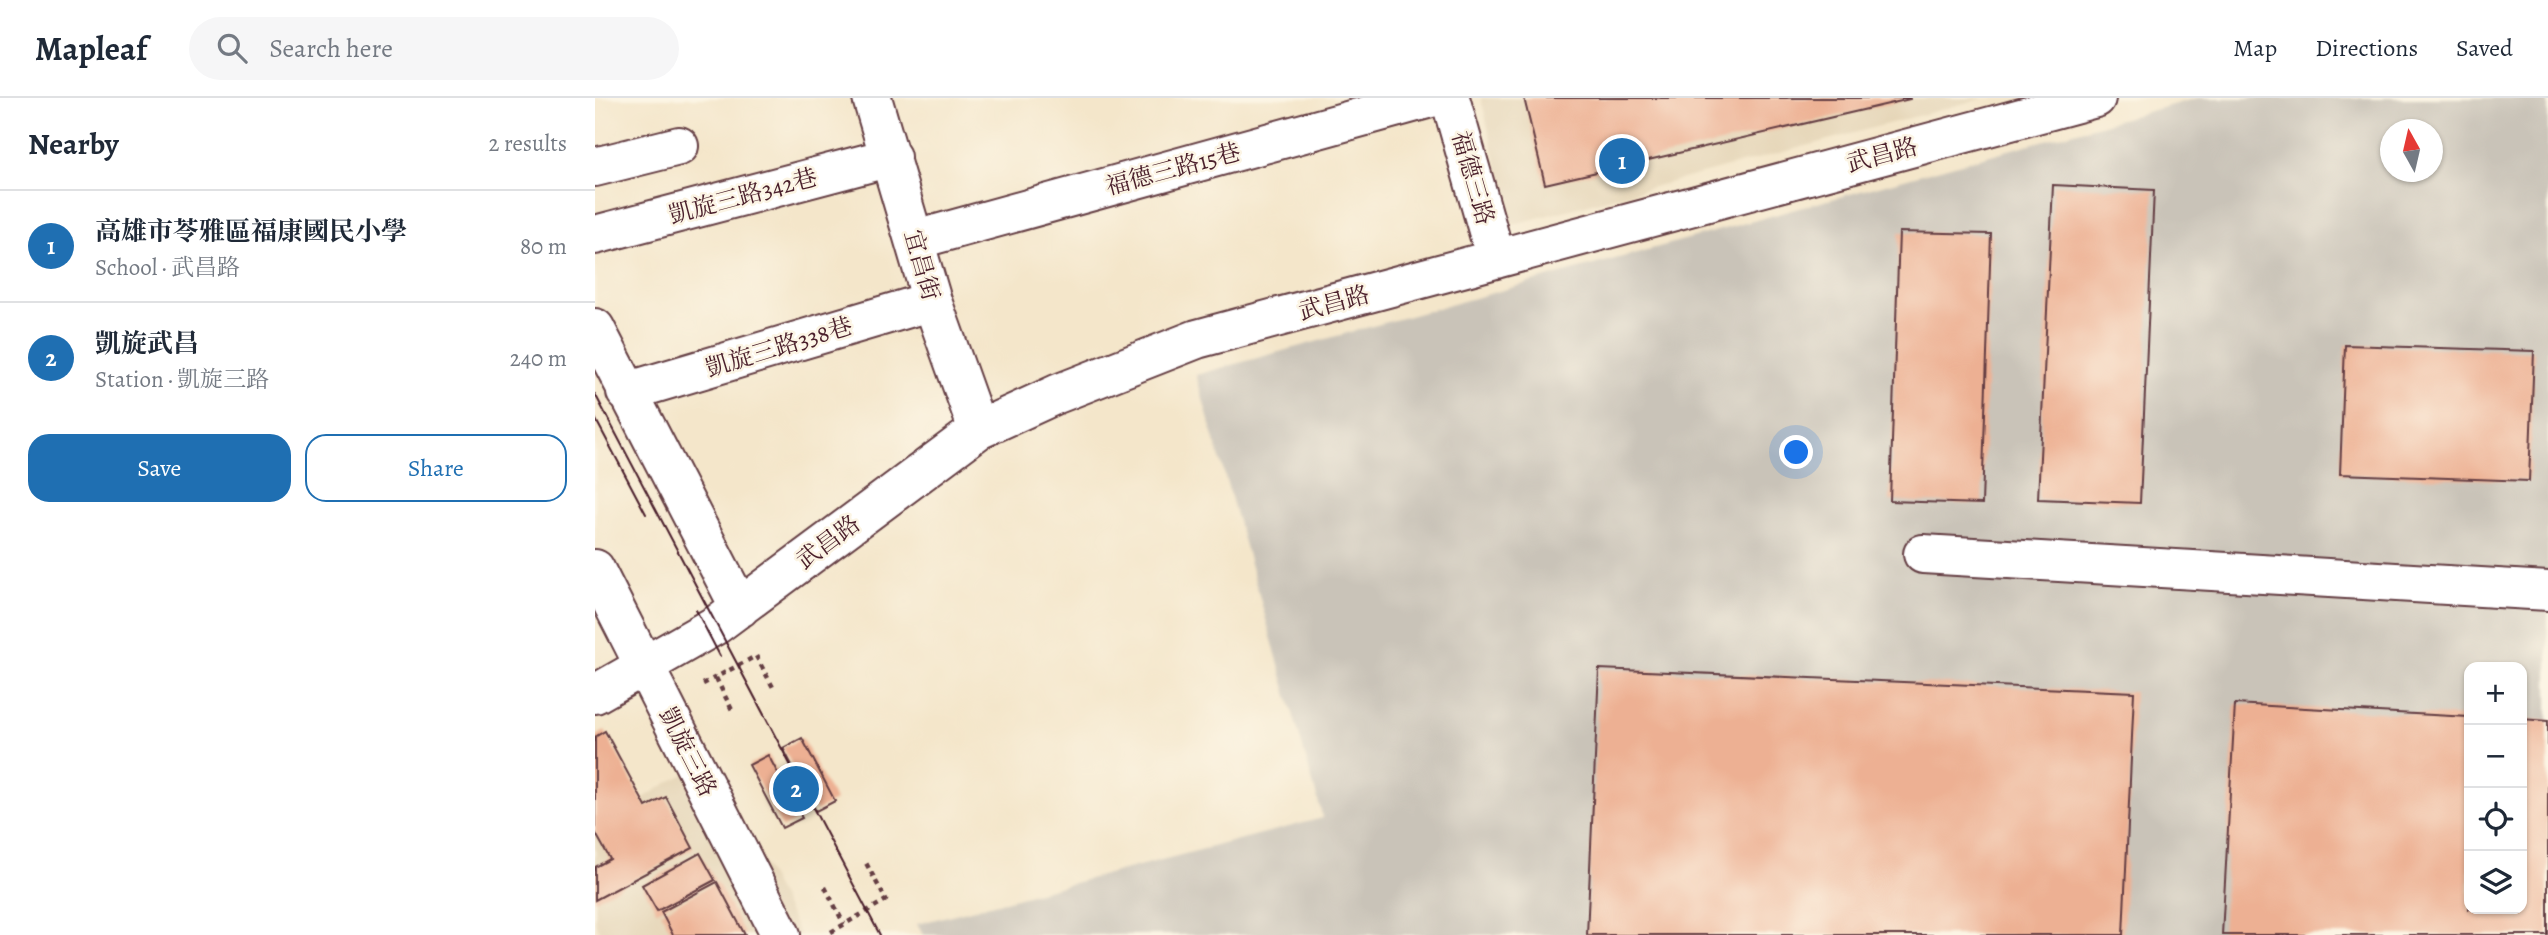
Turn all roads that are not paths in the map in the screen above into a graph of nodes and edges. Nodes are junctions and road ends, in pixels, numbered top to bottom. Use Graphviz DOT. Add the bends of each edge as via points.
graph roads {
  1 [pos="873,98"];
  2 [pos="1431,98"];
  3 [pos="1450,98"];
  4 [pos="2097,98"];
  5 [pos="679,146"];
  6 [pos="891,157"];
  7 [pos="595,166"];
  8 [pos="595,235"];
  9 [pos="915,240"];
  10 [pos="1496,259"];
  11 [pos="932,301"];
  12 [pos="595,328"];
  13 [pos="626,392"];
  14 [pos="978,430"];
  15 [pos="1923,554"];
  16 [pos="595,569"];
  17 [pos="2548,591"];
  18 [pos="740,608"];
  19 [pos="644,667"];
  20 [pos="595,694"];
  21 [pos="782,935"];
  1 -- 6 [label="street, 宜昌街"];
  2 -- 9 [label="street, 福德三路15巷"];
  3 -- 10 [label="street, 福德三路"];
  4 -- 10 [label="street, 武昌路"];
  5 -- 7 [label="street"];
  6 -- 8 [label="street, 凱旋三路342巷"];
  6 -- 9 [label="street, 宜昌街"];
  9 -- 11 [label="street, 宜昌街"];
  10 -- 14 [label="street, 武昌路" via="1197,339"];
  11 -- 13 [label="street, 凱旋三路338巷"];
  11 -- 14 [label="street, 宜昌街"];
  12 -- 13 [label="street"];
  13 -- 18 [label="street"];
  14 -- 18 [label="street, 武昌路"];
  15 -- 17 [label="street"];
  16 -- 19 [label="street, 凱旋三路"];
  18 -- 19 [label="street, 武昌路"];
  19 -- 20 [label="street, 武昌路"];
  19 -- 21 [label="street, 凱旋三路"];
}
